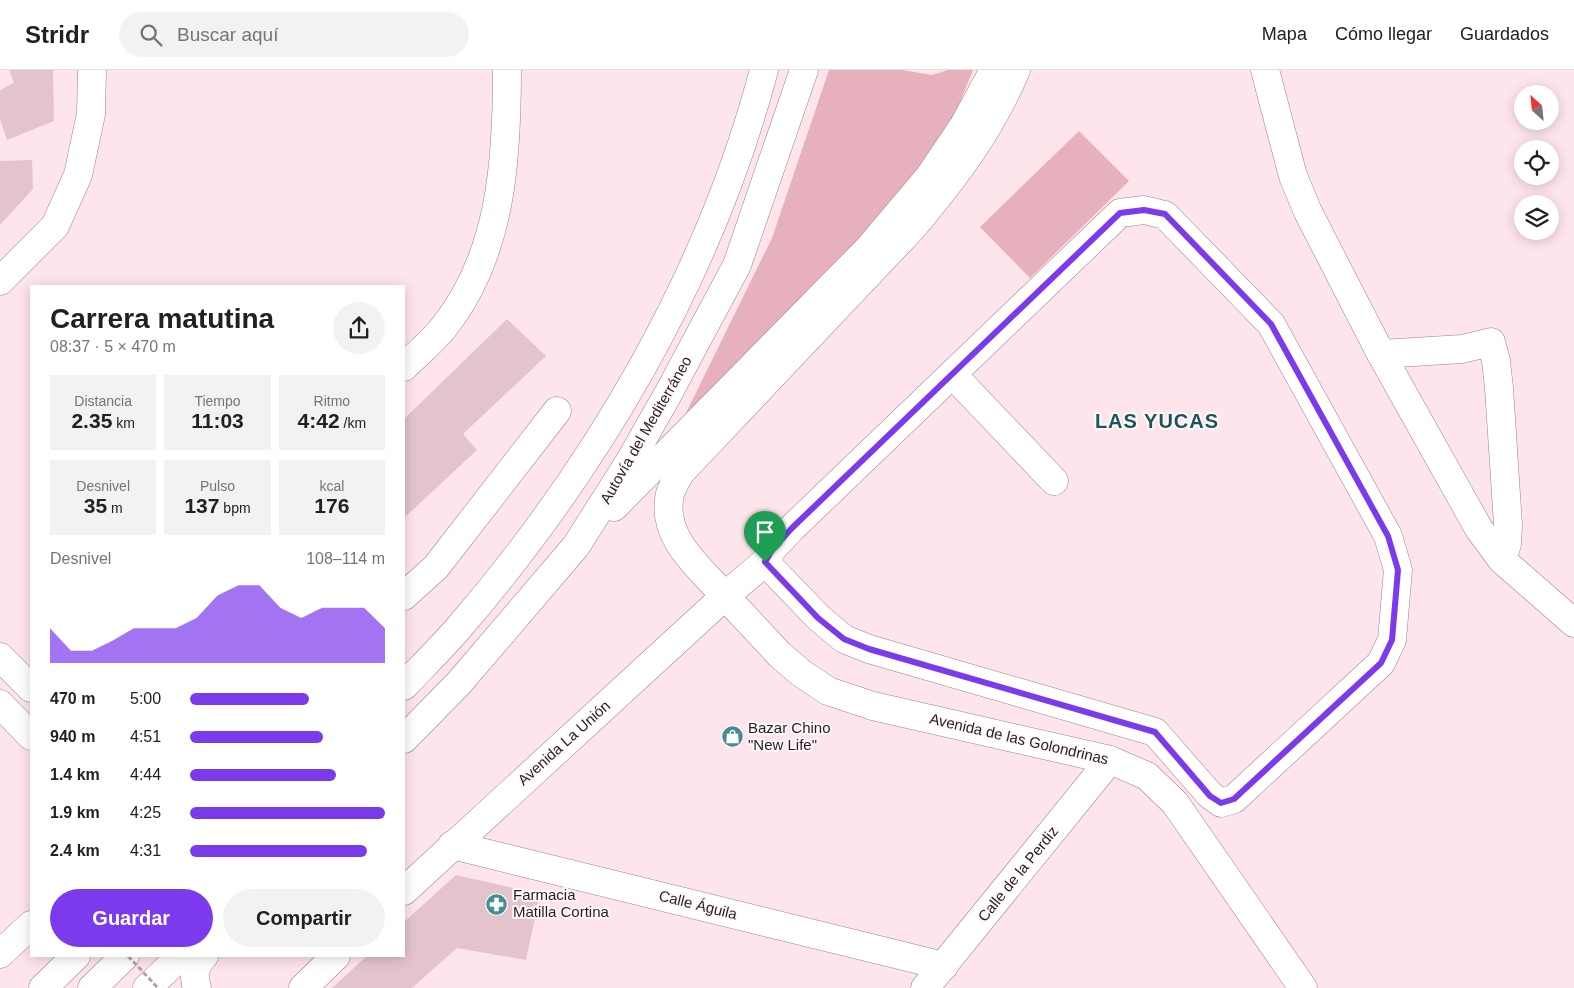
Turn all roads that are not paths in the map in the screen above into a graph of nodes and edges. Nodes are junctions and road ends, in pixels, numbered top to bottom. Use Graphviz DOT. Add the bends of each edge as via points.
graph roads {
  1 [pos="92,70"];
  2 [pos="507,70"];
  3 [pos="764,70"];
  4 [pos="804,70"];
  5 [pos="994,70"];
  6 [pos="1016,70"];
  7 [pos="1265,70"];
  8 [pos="0,281"];
  9 [pos="1381,354"];
  10 [pos="405,366"];
  11 [pos="953,375"];
  12 [pos="557,412"];
  13 [pos="1054,481"];
  14 [pos="576,546"];
  15 [pos="1502,560"];
  16 [pos="765,562"];
  17 [pos="405,595"];
  18 [pos="725,596"];
  19 [pos="1574,623"];
  20 [pos="455,632"];
  21 [pos="0,657"];
  22 [pos="405,666"];
  23 [pos="405,685"];
  24 [pos="30,687"];
  25 [pos="0,704"];
  26 [pos="30,735"];
  27 [pos="405,738"];
  28 [pos="1110,760"];
  29 [pos="452,845"];
  30 [pos="405,890"];
  31 [pos="30,926"];
  32 [pos="0,954"];
  33 [pos="75,957"];
  34 [pos="126,957"];
  35 [pos="180,957"];
  36 [pos="203,957"];
  37 [pos="335,957"];
  38 [pos="944,966"];
  39 [pos="42,988"];
  40 [pos="92,988"];
  41 [pos="148,988"];
  42 [pos="197,988"];
  43 [pos="303,988"];
  44 [pos="925,988"];
  45 [pos="1303,988"];
  1 -- 8 [label="main road" via="91,114 78,175 55,226"];
  2 -- 10 [label="main road" via="500,201 475,281 444,327"];
  3 -- 20 [label="main road" via="750,124 702,249 642,369 529,541"];
  4 -- 14 [label="main road, Autovía del Mediterráneo" via="736,265 630,461"];
  5 -- 14 [label="main road" via="964,125 929,177 869,248"];
  6 -- 18 [label="main road, Avenida de las Golondrinas" via="991,122 967,160 913,227 680,472 670,493 668,517 685,552"];
  7 -- 9 [label="main road" via="1293,176 1308,212"];
  9 -- 15 [label="main road" via="1480,529"];
  9 -- 15 [label="main road" via="1462,349 1491,342 1499,388 1508,525"];
  11 -- 13 [label="main road"];
  11 -- 16 [label="main road, Avenida La Unión" via="792,528"];
  11 -- 16 [label="main road, Avenida La Unión" via="1120,213 1144,210 1165,214 1271,324 1388,536 1398,570 1392,640 1381,663 1234,799 1221,803 1210,796 1155,732 844,639 818,618"];
  12 -- 17 [label="main road" via="436,567"];
  14 -- 27 [label="main road, Autovía del Mediterráneo" via="459,683"];
  15 -- 19 [label="main road"];
  16 -- 18 [label="main road, Avenida La Unión"];
  18 -- 28 [label="main road, Avenida de las Golondrinas" via="780,655 828,691 873,706"];
  18 -- 29 [label="main road, Avenida La Unión"];
  20 -- 22 [label="main road"];
  20 -- 23 [label="main road"];
  21 -- 24 [label="main road"];
  25 -- 26 [label="main road"];
  28 -- 38 [label="main road, Calle de la Perdiz"];
  28 -- 45 [label="main road, Avenida de las Golondrinas" via="1147,776 1175,803"];
  29 -- 30 [label="main road, Avenida La Unión"];
  29 -- 38 [label="main road, Calle Águila"];
  31 -- 32 [label="main road"];
  33 -- 39 [label="main road"];
  34 -- 40 [label="main road"];
  35 -- 41 [label="main road"];
  36 -- 42 [label="main road" via="193,975"];
  37 -- 43 [label="main road"];
  38 -- 44 [label="main road, Calle de la Perdiz"];
}
